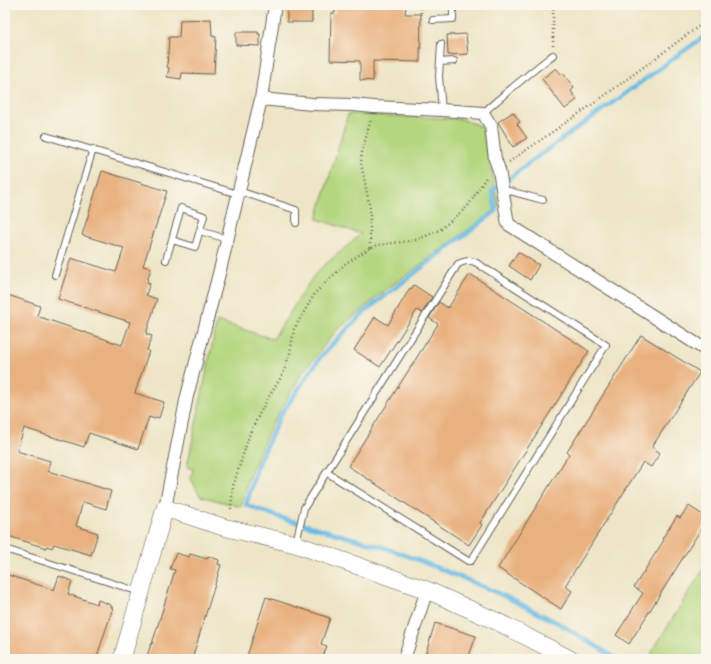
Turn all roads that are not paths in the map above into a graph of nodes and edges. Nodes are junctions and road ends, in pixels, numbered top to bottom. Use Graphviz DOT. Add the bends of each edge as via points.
graph roads {
  1 [pos="275,5"];
  2 [pos="453,5"];
  3 [pos="433,20"];
  4 [pos="441,44"];
  5 [pos="553,55"];
  6 [pos="454,61"];
  7 [pos="440,62"];
  8 [pos="261,99"];
  9 [pos="442,110"];
  10 [pos="484,113"];
  11 [pos="46,136"];
  12 [pos="93,149"];
  13 [pos="502,189"];
  14 [pos="239,193"];
  15 [pos="543,200"];
  16 [pos="296,223"];
  17 [pos="200,231"];
  18 [pos="228,239"];
  19 [pos="172,240"];
  20 [pos="166,260"];
  21 [pos="55,275"];
  22 [pos="706,350"];
  23 [pos="326,472"];
  24 [pos="165,508"];
  25 [pos="295,544"];
  26 [pos="5,549"];
  27 [pos="427,590"];
  28 [pos="141,592"];
  29 [pos="122,659"];
  30 [pos="404,659"];
  31 [pos="570,659"];
  1 -- 8 [label="street"];
  2 -- 3 [label="lane" via="453,19"];
  4 -- 7 [label="lane"];
  5 -- 10 [label="lane"];
  6 -- 7 [label="lane"];
  7 -- 9 [label="lane" via="438,77"];
  8 -- 9 [label="street"];
  8 -- 14 [label="street"];
  9 -- 10 [label="street"];
  10 -- 13 [label="street" via="491,126"];
  11 -- 12 [label="lane"];
  12 -- 14 [label="lane"];
  12 -- 21 [label="lane"];
  13 -- 15 [label="lane"];
  13 -- 22 [label="street" via="508,224"];
  14 -- 16 [label="lane" via="296,210"];
  14 -- 18 [label="street"];
  17 -- 18 [label="lane"];
  17 -- 19 [label="lane" via="195,247"];
  17 -- 19 [label="lane" via="204,216 181,208"];
  18 -- 24 [label="street" via="187,396"];
  19 -- 20 [label="lane"];
  23 -- 23 [label="lane" via="458,264 464,261 475,262 606,345 471,561"];
  23 -- 25 [label="lane" via="304,508"];
  24 -- 25 [label="street" via="223,527"];
  24 -- 28 [label="street"];
  25 -- 27 [label="street"];
  26 -- 28 [label="lane"];
  27 -- 30 [label="street"];
  27 -- 31 [label="street" via="498,622"];
  28 -- 29 [label="street"];
}
